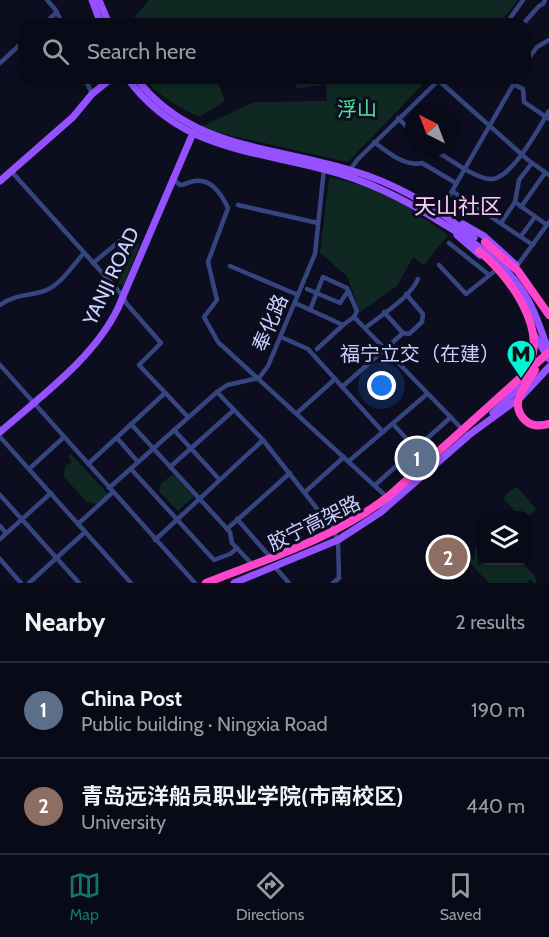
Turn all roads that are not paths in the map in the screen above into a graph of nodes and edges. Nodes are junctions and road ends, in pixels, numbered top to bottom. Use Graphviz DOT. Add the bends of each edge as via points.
graph roads {
  1 [pos="47,0"];
  2 [pos="92,0"];
  3 [pos="99,0"];
  4 [pos="523,0"];
  5 [pos="545,0"];
  6 [pos="57,12"];
  7 [pos="50,18"];
  8 [pos="60,18"];
  9 [pos="99,18"];
  10 [pos="106,18"];
  11 [pos="510,18"];
  12 [pos="528,18"];
  13 [pos="549,40"];
  14 [pos="18,46"];
  15 [pos="531,55"];
  16 [pos="0,63"];
  17 [pos="88,84"];
  18 [pos="105,84"];
  19 [pos="132,84"];
  20 [pos="142,84"];
  21 [pos="434,84"];
  22 [pos="444,84"];
  23 [pos="513,84"];
  24 [pos="93,94"];
  25 [pos="549,111"];
  26 [pos="398,118"];
  27 [pos="547,118"];
  28 [pos="405,125"];
  29 [pos="489,126"];
  30 [pos="194,131"];
  31 [pos="374,142"];
  32 [pos="521,154"];
  33 [pos="445,156"];
  34 [pos="532,163"];
  35 [pos="325,166"];
  36 [pos="465,168"];
  37 [pos="350,170"];
  38 [pos="11,171"];
  39 [pos="547,174"];
  40 [pos="172,178"];
  41 [pos="0,181"];
  42 [pos="456,183"];
  43 [pos="452,191"];
  44 [pos="514,202"];
  45 [pos="238,205"];
  46 [pos="522,207"];
  47 [pos="440,212"];
  48 [pos="534,217"];
  49 [pos="447,221"];
  50 [pos="318,223"];
  51 [pos="501,223"];
  52 [pos="461,224"];
  53 [pos="548,224"];
  54 [pos="453,232"];
  55 [pos="520,236"];
  56 [pos="121,240"];
  57 [pos="485,242"];
  58 [pos="449,243"];
  59 [pos="533,245"];
  60 [pos="479,250"];
  61 [pos="84,253"];
  62 [pos="93,263"];
  63 [pos="439,265"];
  64 [pos="230,266"];
  65 [pos="517,266"];
  66 [pos="496,270"];
  67 [pos="488,274"];
  68 [pos="418,279"];
  69 [pos="307,289"];
  70 [pos="348,291"];
  71 [pos="317,293"];
  72 [pos="406,294"];
  73 [pos="298,295"];
  74 [pos="123,296"];
  75 [pos="295,303"];
  76 [pos="0,305"];
  77 [pos="310,310"];
  78 [pos="384,312"];
  79 [pos="536,312"];
  80 [pos="549,312"];
  81 [pos="525,314"];
  82 [pos="354,317"];
  83 [pos="343,325"];
  84 [pos="365,328"];
  85 [pos="531,328"];
  86 [pos="403,333"];
  87 [pos="281,337"];
  88 [pos="549,340"];
  89 [pos="316,349"];
  90 [pos="385,350"];
  91 [pos="549,354"];
  92 [pos="0,365"];
  93 [pos="549,367"];
  94 [pos="538,373"];
  95 [pos="549,373"];
  96 [pos="523,375"];
  97 [pos="259,378"];
  98 [pos="335,379"];
  99 [pos="342,387"];
  100 [pos="217,392"];
  101 [pos="165,393"];
  102 [pos="426,394"];
  103 [pos="33,403"];
  104 [pos="234,410"];
  105 [pos="297,413"];
  106 [pos="188,417"];
  107 [pos="451,417"];
  108 [pos="131,424"];
  109 [pos="393,424"];
  110 [pos="549,424"];
  111 [pos="174,430"];
  112 [pos="460,430"];
  113 [pos="383,432"];
  114 [pos="0,435"];
  115 [pos="469,435"];
  116 [pos="64,437"];
  117 [pos="117,438"];
  118 [pos="263,440"];
  119 [pos="191,448"];
  120 [pos="153,449"];
  121 [pos="416,449"];
  122 [pos="347,459"];
  123 [pos="138,462"];
  124 [pos="88,464"];
  125 [pos="170,467"];
  126 [pos="29,468"];
  127 [pos="131,469"];
  128 [pos="290,473"];
  129 [pos="219,479"];
  130 [pos="375,485"];
  131 [pos="111,490"];
  132 [pos="305,492"];
  133 [pos="51,493"];
  134 [pos="0,495"];
  135 [pos="386,496"];
  136 [pos="198,498"];
  137 [pos="392,503"];
  138 [pos="22,519"];
  139 [pos="177,519"];
  140 [pos="237,519"];
  141 [pos="78,524"];
  142 [pos="0,526"];
  143 [pos="227,529"];
  144 [pos="333,529"];
  145 [pos="85,532"];
  146 [pos="6,533"];
  147 [pos="0,539"];
  148 [pos="155,540"];
  149 [pos="338,540"];
  150 [pos="237,548"];
  151 [pos="270,555"];
  152 [pos="56,557"];
  153 [pos="0,559"];
  154 [pos="250,562"];
  155 [pos="274,567"];
  156 [pos="339,578"];
  157 [pos="21,583"];
  158 [pos="29,583"];
  159 [pos="79,583"];
  160 [pos="131,583"];
  161 [pos="195,583"];
  162 [pos="200,583"];
  163 [pos="206,583"];
  164 [pos="218,583"];
  165 [pos="234,583"];
  166 [pos="289,583"];
  167 [pos="333,583"];
  168 [pos="344,583"];
  1 -- 6 [label="street"];
  2 -- 9 [label="main road"];
  3 -- 10 [label="main road"];
  4 -- 11 [label="street"];
  5 -- 12 [label="street"];
  6 -- 7 [label="street"];
  6 -- 8 [label="street"];
  13 -- 15 [label="street"];
  14 -- 16 [label="street"];
  17 -- 24 [label="street"];
  18 -- 24 [label="main road"];
  19 -- 30 [label="main road" via="158,112"];
  20 -- 30 [label="main road"];
  21 -- 26 [label="street"];
  22 -- 29 [label="street"];
  23 -- 27 [label="street" via="523,89 524,102"];
  23 -- 29 [label="street"];
  24 -- 38 [label="main road" via="73,117"];
  25 -- 27 [label="street"];
  26 -- 28 [label="street"];
  26 -- 31 [label="street"];
  27 -- 32 [label="street"];
  29 -- 32 [label="street"];
  29 -- 36 [label="street"];
  30 -- 35 [label="main road"];
  30 -- 40 [label="main road, YANJI ROAD"];
  31 -- 37 [label="street"];
  31 -- 42 [label="street" via="389,155 415,165 422,163"];
  32 -- 34 [label="street"];
  32 -- 36 [label="street" via="506,172 492,179"];
  33 -- 36 [label="street"];
  34 -- 39 [label="street"];
  34 -- 44 [label="street" via="519,180"];
  35 -- 37 [label="main road"];
  35 -- 49 [label="main road"];
  35 -- 50 [label="street, 奉化路"];
  36 -- 42 [label="street"];
  37 -- 47 [label="main road" via="403,191"];
  38 -- 41 [label="main road"];
  38 -- 61 [label="street"];
  39 -- 46 [label="street"];
  40 -- 74 [label="main road, YANJI ROAD"];
  40 -- 97 [label="street" via="180,185 207,183 222,196 228,208 208,262 217,300 204,317 218,342"];
  42 -- 43 [label="street"];
  43 -- 47 [label="street"];
  43 -- 51 [label="street"];
  44 -- 46 [label="street"];
  44 -- 51 [label="street"];
  45 -- 50 [label="street"];
  46 -- 48 [label="street"];
  47 -- 49 [label="main road"];
  48 -- 53 [label="street"];
  48 -- 55 [label="street"];
  49 -- 52 [label="main road"];
  49 -- 54 [label="main road"];
  49 -- 79 [label="main road" via="500,264"];
  50 -- 73 [label="street, 奉化路" via="315,254"];
  51 -- 55 [label="street"];
  52 -- 57 [label="main road"];
  52 -- 65 [label="main road" via="484,237"];
  53 -- 59 [label="street"];
  54 -- 60 [label="main road"];
  54 -- 66 [label="main road"];
  55 -- 59 [label="street"];
  56 -- 62 [label="street"];
  57 -- 80 [label="highway" via="525,280 541,307"];
  58 -- 67 [label="street"];
  59 -- 65 [label="street"];
  60 -- 112 [label="highway" via="516,288 535,323 539,344 527,367"];
  61 -- 62 [label="street"];
  61 -- 76 [label="street" via="52,288 20,295"];
  62 -- 74 [label="street"];
  63 -- 67 [label="street" via="466,294"];
  64 -- 73 [label="street"];
  65 -- 80 [label="main road"];
  66 -- 67 [label="street"];
  66 -- 81 [label="main road"];
  68 -- 72 [label="street"];
  69 -- 71 [label="street"];
  70 -- 71 [label="street" via="340,303"];
  70 -- 71 [label="street" via="324,277"];
  70 -- 82 [label="street" via="357,311"];
  71 -- 77 [label="street"];
  72 -- 78 [label="street"];
  72 -- 86 [label="street" via="423,314 422,322 409,334"];
  73 -- 75 [label="street, 奉化路"];
  74 -- 101 [label="street" via="161,343 139,365"];
  74 -- 103 [label="main road, YANJI ROAD" via="95,345"];
  75 -- 77 [label="street"];
  75 -- 87 [label="street, 奉化路"];
  77 -- 83 [label="street"];
  78 -- 84 [label="street"];
  78 -- 86 [label="street"];
  79 -- 88 [label="main road"];
  79 -- 91 [label="main road"];
  80 -- 81 [label="main road" via="531,319"];
  81 -- 85 [label="main road"];
  82 -- 83 [label="street"];
  82 -- 84 [label="street"];
  83 -- 89 [label="street"];
  84 -- 90 [label="street"];
  85 -- 91 [label="main road"];
  85 -- 96 [label="main road" via="534,348"];
  86 -- 90 [label="street"];
  87 -- 97 [label="street, 奉化路"];
  87 -- 98 [label="street" via="308,349"];
  90 -- 99 [label="street"];
  90 -- 102 [label="street"];
  91 -- 94 [label="highway, 胶宁高架路"];
  91 -- 96 [label="highway, 胶宁高架路"];
  91 -- 115 [label="main road"];
  92 -- 103 [label="street"];
  93 -- 94 [label="main road"];
  94 -- 95 [label="main road"];
  94 -- 110 [label="highway" via="520,394 517,406 528,423"];
  94 -- 115 [label="main road" via="520,397"];
  94 -- 164 [label="highway, 胶宁高架路" via="369,516 331,538"];
  96 -- 112 [label="highway, 胶宁高架路"];
  97 -- 100 [label="street, 奉化路" via="227,385"];
  97 -- 105 [label="street"];
  98 -- 99 [label="street"];
  98 -- 105 [label="street"];
  99 -- 113 [label="street"];
  100 -- 104 [label="street"];
  100 -- 106 [label="street, 奉化路"];
  101 -- 106 [label="street"];
  101 -- 108 [label="street"];
  102 -- 107 [label="street"];
  102 -- 109 [label="street"];
  103 -- 114 [label="main road, YANJI ROAD"];
  103 -- 116 [label="street"];
  104 -- 118 [label="street"];
  104 -- 119 [label="street"];
  105 -- 122 [label="street"];
  106 -- 111 [label="street, 奉化路"];
  107 -- 112 [label="street"];
  107 -- 121 [label="street"];
  108 -- 117 [label="street"];
  108 -- 120 [label="street"];
  109 -- 113 [label="street"];
  109 -- 121 [label="street"];
  111 -- 119 [label="street"];
  111 -- 120 [label="street, 奉化路"];
  112 -- 115 [label="street"];
  112 -- 135 [label="main road"];
  112 -- 163 [label="highway, 胶宁高架路" via="389,496 359,517 316,539"];
  113 -- 122 [label="street"];
  114 -- 126 [label="street"];
  115 -- 137 [label="main road"];
  116 -- 124 [label="street"];
  116 -- 126 [label="street"];
  117 -- 123 [label="street"];
  117 -- 124 [label="street"];
  118 -- 128 [label="street"];
  118 -- 129 [label="street"];
  119 -- 125 [label="street"];
  119 -- 129 [label="street"];
  120 -- 123 [label="street, 奉化路"];
  120 -- 125 [label="street"];
  121 -- 130 [label="street"];
  122 -- 130 [label="street"];
  122 -- 132 [label="street"];
  123 -- 127 [label="street, 奉化路"];
  124 -- 131 [label="street"];
  125 -- 136 [label="street"];
  126 -- 133 [label="street"];
  127 -- 131 [label="street, 奉化路"];
  127 -- 139 [label="street"];
  128 -- 132 [label="street"];
  128 -- 140 [label="street"];
  129 -- 136 [label="street"];
  130 -- 135 [label="street"];
  131 -- 141 [label="street, 奉化路"];
  131 -- 148 [label="street"];
  132 -- 144 [label="street"];
  133 -- 138 [label="street"];
  133 -- 141 [label="street"];
  134 -- 138 [label="street"];
  135 -- 137 [label="street"];
  135 -- 144 [label="main road"];
  136 -- 139 [label="street"];
  136 -- 143 [label="street"];
  137 -- 149 [label="main road"];
  138 -- 146 [label="street"];
  138 -- 152 [label="street"];
  139 -- 148 [label="street"];
  139 -- 150 [label="street" via="214,560"];
  140 -- 143 [label="street"];
  140 -- 151 [label="street"];
  141 -- 145 [label="street"];
  142 -- 146 [label="street"];
  143 -- 150 [label="street"];
  144 -- 149 [label="street"];
  144 -- 151 [label="main road"];
  145 -- 152 [label="street"];
  145 -- 160 [label="street"];
  146 -- 147 [label="street"];
  148 -- 161 [label="street"];
  149 -- 155 [label="main road"];
  149 -- 156 [label="street"];
  150 -- 154 [label="street"];
  151 -- 154 [label="main road"];
  151 -- 155 [label="street"];
  152 -- 158 [label="street"];
  152 -- 159 [label="street"];
  153 -- 157 [label="street"];
  154 -- 162 [label="main road"];
  155 -- 165 [label="main road"];
  155 -- 166 [label="street"];
  156 -- 167 [label="street"];
  156 -- 168 [label="street"];
}
